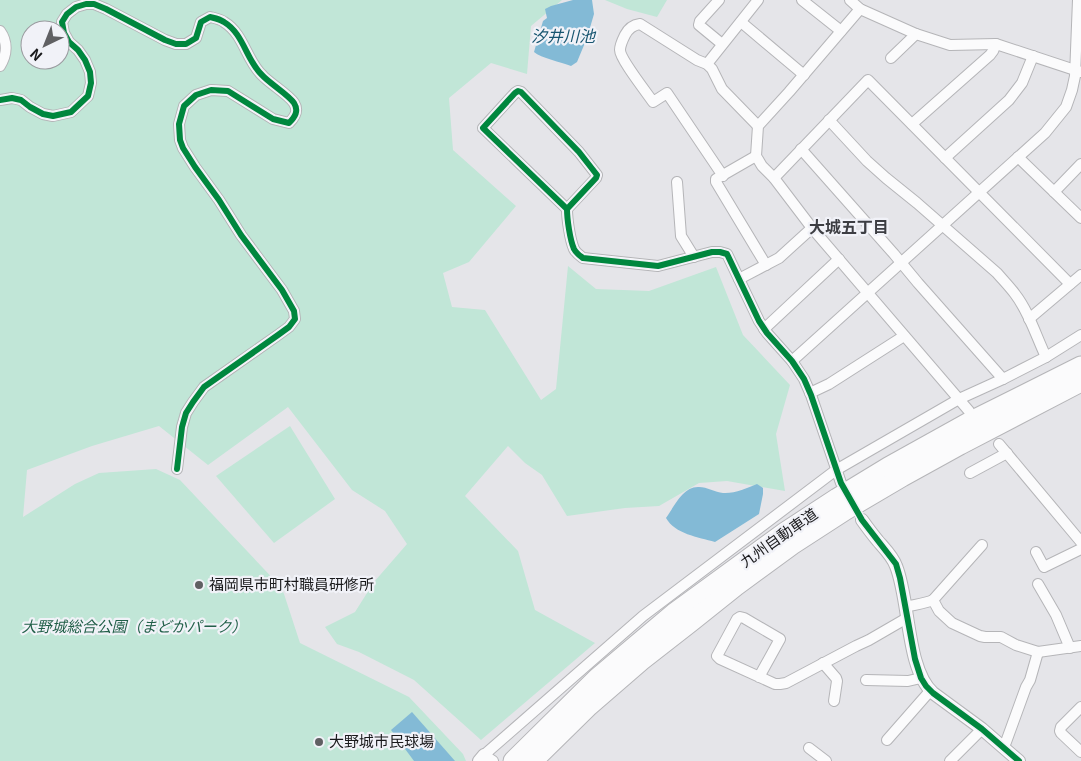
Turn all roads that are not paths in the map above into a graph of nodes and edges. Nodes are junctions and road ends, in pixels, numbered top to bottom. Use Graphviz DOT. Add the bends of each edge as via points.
graph roads {
  1 [pos="719,0"];
  2 [pos="758,0"];
  3 [pos="802,0"];
  4 [pos="850,0"];
  5 [pos="1078,0"];
  6 [pos="860,9"];
  7 [pos="741,22"];
  8 [pos="0,31"];
  9 [pos="841,31"];
  10 [pos="916,34"];
  11 [pos="722,44"];
  12 [pos="996,44"];
  13 [pos="1033,56"];
  14 [pos="891,58"];
  15 [pos="707,64"];
  16 [pos="0,66"];
  17 [pos="1078,71"];
  18 [pos="804,75"];
  19 [pos="0,100"];
  20 [pos="829,120"];
  21 [pos="912,124"];
  22 [pos="758,126"];
  23 [pos="801,149"];
  24 [pos="756,156"];
  25 [pos="1018,157"];
  26 [pos="945,158"];
  27 [pos="1081,164"];
  28 [pos="723,176"];
  29 [pos="774,178"];
  30 [pos="677,182"];
  31 [pos="979,192"];
  32 [pos="1054,192"];
  33 [pos="567,209"];
  34 [pos="1081,218"];
  35 [pos="942,226"];
  36 [pos="812,228"];
  37 [pos="694,257"];
  38 [pos="839,259"];
  39 [pos="902,262"];
  40 [pos="766,265"];
  41 [pos="1081,275"];
  42 [pos="739,278"];
  43 [pos="1070,284"];
  44 [pos="868,293"];
  45 [pos="1029,319"];
  46 [pos="764,328"];
  47 [pos="1081,335"];
  48 [pos="904,336"];
  49 [pos="1046,357"];
  50 [pos="792,361"];
  51 [pos="1081,366"];
  52 [pos="1002,379"];
  53 [pos="1081,382"];
  54 [pos="810,393"];
  55 [pos="1081,395"];
  56 [pos="959,399"];
  57 [pos="970,411"];
  58 [pos="999,444"];
  59 [pos="1006,453"];
  60 [pos="177,468"];
  61 [pos="836,470"];
  62 [pos="970,474"];
  63 [pos="841,484"];
  64 [pos="862,520"];
  65 [pos="1081,542"];
  66 [pos="982,545"];
  67 [pos="792,546"];
  68 [pos="1081,549"];
  69 [pos="1036,552"];
  70 [pos="1038,584"];
  71 [pos="933,600"];
  72 [pos="906,612"];
  73 [pos="1081,646"];
  74 [pos="1070,648"];
  75 [pos="1038,652"];
  76 [pos="823,663"];
  77 [pos="759,677"];
  78 [pos="921,678"];
  79 [pos="866,680"];
  80 [pos="930,691"];
  81 [pos="834,701"];
  82 [pos="1081,707"];
  83 [pos="982,729"];
  84 [pos="887,740"];
  85 [pos="1003,747"];
  86 [pos="809,748"];
  87 [pos="1081,752"];
  88 [pos="485,759"];
  89 [pos="513,761"];
  90 [pos="533,761"];
  91 [pos="826,761"];
  92 [pos="950,761"];
  93 [pos="1019,761"];
  1 -- 11 [label="street" via="699,25"];
  2 -- 7 [label="street"];
  3 -- 9 [label="street"];
  4 -- 6 [label="street"];
  5 -- 17 [label="street"];
  6 -- 9 [label="street"];
  6 -- 10 [label="street"];
  7 -- 11 [label="street"];
  7 -- 18 [label="street"];
  8 -- 16 [label="street" via="6,47"];
  9 -- 18 [label="street"];
  10 -- 12 [label="street" via="950,45"];
  10 -- 14 [label="street"];
  11 -- 15 [label="street"];
  12 -- 13 [label="street"];
  12 -- 21 [label="street" via="990,55"];
  13 -- 17 [label="street"];
  13 -- 26 [label="street" via="1026,76 1009,100"];
  15 -- 22 [label="street" via="722,89"];
  15 -- 28 [label="street" via="640,24 626,32 620,48 625,61 654,102 667,93"];
  17 -- 25 [label="street" via="1066,106 1045,133"];
  18 -- 22 [label="street"];
  19 -- 60 [label="street" via="21,100 42,114 53,116 71,112 88,96 91,83 86,60 68,42 62,22 76,7 94,4 176,44 186,44 196,38 201,22 210,17 224,22 241,41 260,74 294,102 296,116 289,123 273,119 228,91 211,90 184,106 179,124 183,148 282,290 295,319 289,327 204,387 186,413"];
  20 -- 21 [label="street" via="868,80"];
  20 -- 23 [label="street"];
  20 -- 35 [label="street" via="886,178"];
  21 -- 26 [label="street"];
  22 -- 24 [label="street"];
  23 -- 29 [label="street"];
  23 -- 39 [label="street"];
  24 -- 28 [label="street"];
  24 -- 29 [label="street"];
  25 -- 31 [label="street"];
  25 -- 32 [label="street"];
  26 -- 31 [label="street"];
  27 -- 32 [label="street"];
  28 -- 40 [label="street" via="716,182"];
  29 -- 36 [label="street"];
  30 -- 37 [label="street" via="681,236"];
  31 -- 35 [label="street"];
  31 -- 43 [label="street"];
  32 -- 34 [label="street"];
  33 -- 33 [label="street" via="597,174 518,91 483,128"];
  33 -- 37 [label="street" via="574,249 582,258 658,266"];
  35 -- 39 [label="street"];
  35 -- 45 [label="street" via="1002,279"];
  36 -- 38 [label="street"];
  36 -- 40 [label="street" via="779,258"];
  37 -- 42 [label="street" via="712,252 727,254"];
  38 -- 44 [label="street"];
  38 -- 46 [label="street"];
  39 -- 44 [label="street"];
  39 -- 52 [label="street"];
  40 -- 42 [label="street"];
  41 -- 43 [label="street"];
  42 -- 46 [label="street"];
  43 -- 45 [label="street"];
  44 -- 48 [label="street"];
  44 -- 50 [label="street"];
  45 -- 49 [label="street"];
  46 -- 50 [label="street"];
  47 -- 49 [label="street"];
  48 -- 54 [label="street"];
  48 -- 56 [label="street"];
  49 -- 52 [label="street"];
  50 -- 54 [label="street"];
  51 -- 89 [label="highway, 九州自動車道" via="888,467 785,532 636,645 597,678"];
  52 -- 56 [label="street"];
  53 -- 67 [label="highway, 九州自動車道" via="902,477"];
  54 -- 61 [label="street"];
  55 -- 67 [label="highway" via="938,462"];
  56 -- 57 [label="street"];
  56 -- 61 [label="street"];
  58 -- 59 [label="street"];
  59 -- 62 [label="street"];
  59 -- 65 [label="street"];
  61 -- 63 [label="street"];
  61 -- 88 [label="street" via="643,616"];
  64 -- 72 [label="street" via="896,564"];
  66 -- 71 [label="street"];
  67 -- 90 [label="highway, 九州自動車道" via="641,661"];
  68 -- 69 [label="street" via="1044,567"];
  70 -- 74 [label="street" via="1056,614"];
  71 -- 72 [label="street"];
  71 -- 75 [label="street" via="952,623 980,636 1001,637"];
  72 -- 76 [label="street" via="869,640"];
  72 -- 78 [label="street"];
  73 -- 74 [label="street"];
  74 -- 75 [label="street"];
  75 -- 85 [label="street"];
  76 -- 77 [label="street" via="786,683 775,684"];
  76 -- 81 [label="street" via="837,681"];
  77 -- 77 [label="street" via="717,656 740,617 780,639"];
  78 -- 79 [label="street" via="908,681"];
  78 -- 80 [label="street"];
  80 -- 83 [label="street"];
  80 -- 84 [label="street"];
  82 -- 87 [label="street" via="1060,731"];
  83 -- 85 [label="street"];
  83 -- 92 [label="street"];
  85 -- 93 [label="street"];
  86 -- 91 [label="street"];
}
